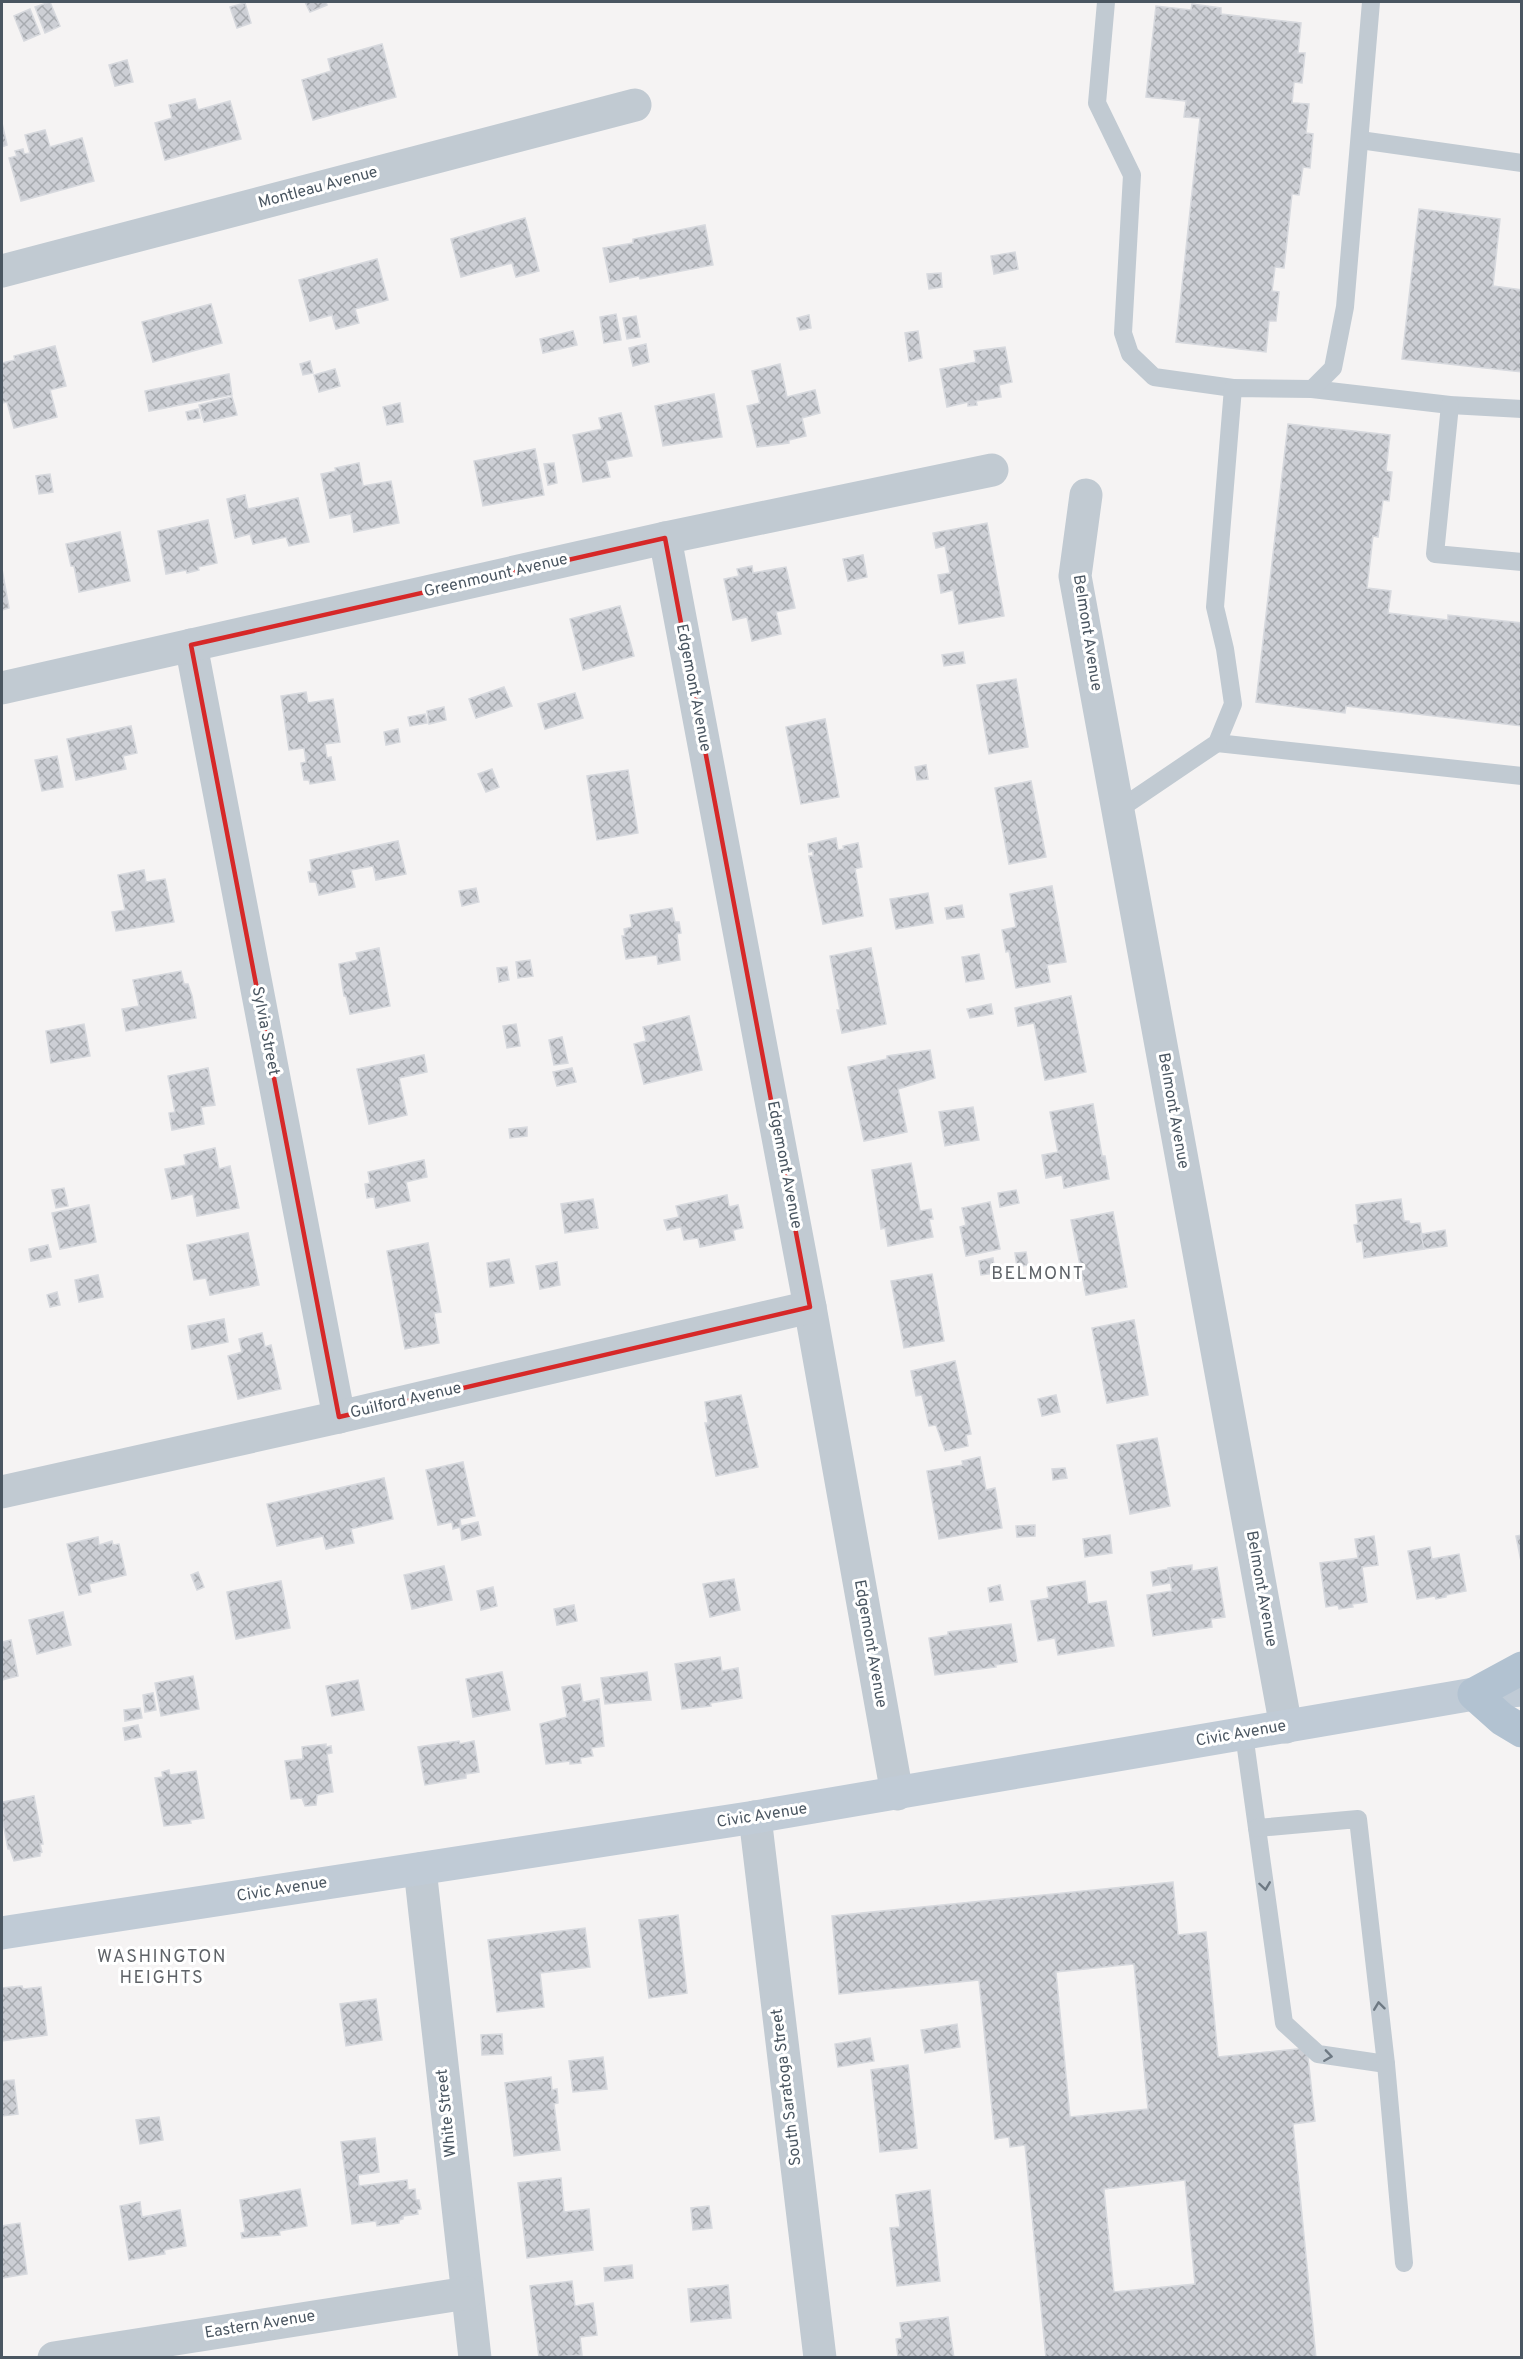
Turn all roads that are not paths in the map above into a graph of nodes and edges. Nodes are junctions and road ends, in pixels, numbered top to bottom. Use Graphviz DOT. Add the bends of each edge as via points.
graph roads {
  1 [pos="1106,2"];
  2 [pos="1371,2"];
  3 [pos="635,105"];
  4 [pos="1360,140"];
  5 [pos="1521,163"];
  6 [pos="2,271"];
  7 [pos="1233,388"];
  8 [pos="1312,389"];
  9 [pos="1450,405"];
  10 [pos="1521,409"];
  11 [pos="992,471"];
  12 [pos="1086,495"];
  13 [pos="665,538"];
  14 [pos="1521,562"];
  15 [pos="191,645"];
  16 [pos="2,688"];
  17 [pos="1217,743"];
  18 [pos="1521,776"];
  19 [pos="1118,810"];
  20 [pos="810,1306"];
  21 [pos="339,1417"];
  22 [pos="2,1492"];
  23 [pos="1521,1668"];
  24 [pos="1521,1690"];
  25 [pos="1474,1694"];
  26 [pos="1286,1727"];
  27 [pos="1521,1731"];
  28 [pos="1244,1734"];
  29 [pos="897,1794"];
  30 [pos="755,1818"];
  31 [pos="1257,1828"];
  32 [pos="420,1869"];
  33 [pos="2,1933"];
  34 [pos="1386,2064"];
  35 [pos="1404,2263"];
  36 [pos="467,2293"];
  37 [pos="54,2358"];
  38 [pos="475,2358"];
  39 [pos="820,2358"];
  1 -- 7 [label="lane" via="1096,103 1132,176 1123,333 1130,354 1154,377"];
  2 -- 4 [label="lane"];
  3 -- 6 [label="street, Montleau Avenue"];
  4 -- 5 [label="lane"];
  4 -- 8 [label="lane" via="1345,307 1333,368"];
  7 -- 8 [label="lane"];
  7 -- 17 [label="lane" via="1215,607 1233,704"];
  8 -- 9 [label="lane"];
  9 -- 10 [label="lane"];
  9 -- 14 [label="lane" via="1435,554"];
  11 -- 13 [label="street, Greenmount Avenue"];
  12 -- 19 [label="street, Belmont Avenue" via="1076,576"];
  13 -- 15 [label="street, Greenmount Avenue"];
  13 -- 20 [label="street, Edgemont Avenue"];
  15 -- 16 [label="street, Greenmount Avenue"];
  15 -- 21 [label="street, Sylvia Street"];
  17 -- 18 [label="lane"];
  17 -- 19 [label="lane"];
  19 -- 26 [label="street, Belmont Avenue"];
  20 -- 21 [label="street, Guilford Avenue"];
  20 -- 29 [label="street, Edgemont Avenue"];
  21 -- 22 [label="street, Guilford Avenue"];
  23 -- 25 [label="main road"];
  24 -- 25 [label="street, Civic Avenue"];
  25 -- 26 [label="street, Civic Avenue"];
  25 -- 27 [label="main road"];
  26 -- 28 [label="street, Civic Avenue"];
  28 -- 29 [label="street, Civic Avenue"];
  28 -- 31 [label="lane"];
  29 -- 30 [label="street, Civic Avenue"];
  30 -- 32 [label="street, Civic Avenue"];
  30 -- 39 [label="street, South Saratoga Street"];
  31 -- 34 [label="lane, one-way" via="1284,2023 1318,2054"];
  34 -- 31 [label="lane, one-way" via="1358,1820"];
  32 -- 33 [label="street, Civic Avenue"];
  32 -- 36 [label="street, White Street"];
  34 -- 35 [label="lane"];
  36 -- 37 [label="street, Eastern Avenue"];
  36 -- 38 [label="street, White Street"];
}
